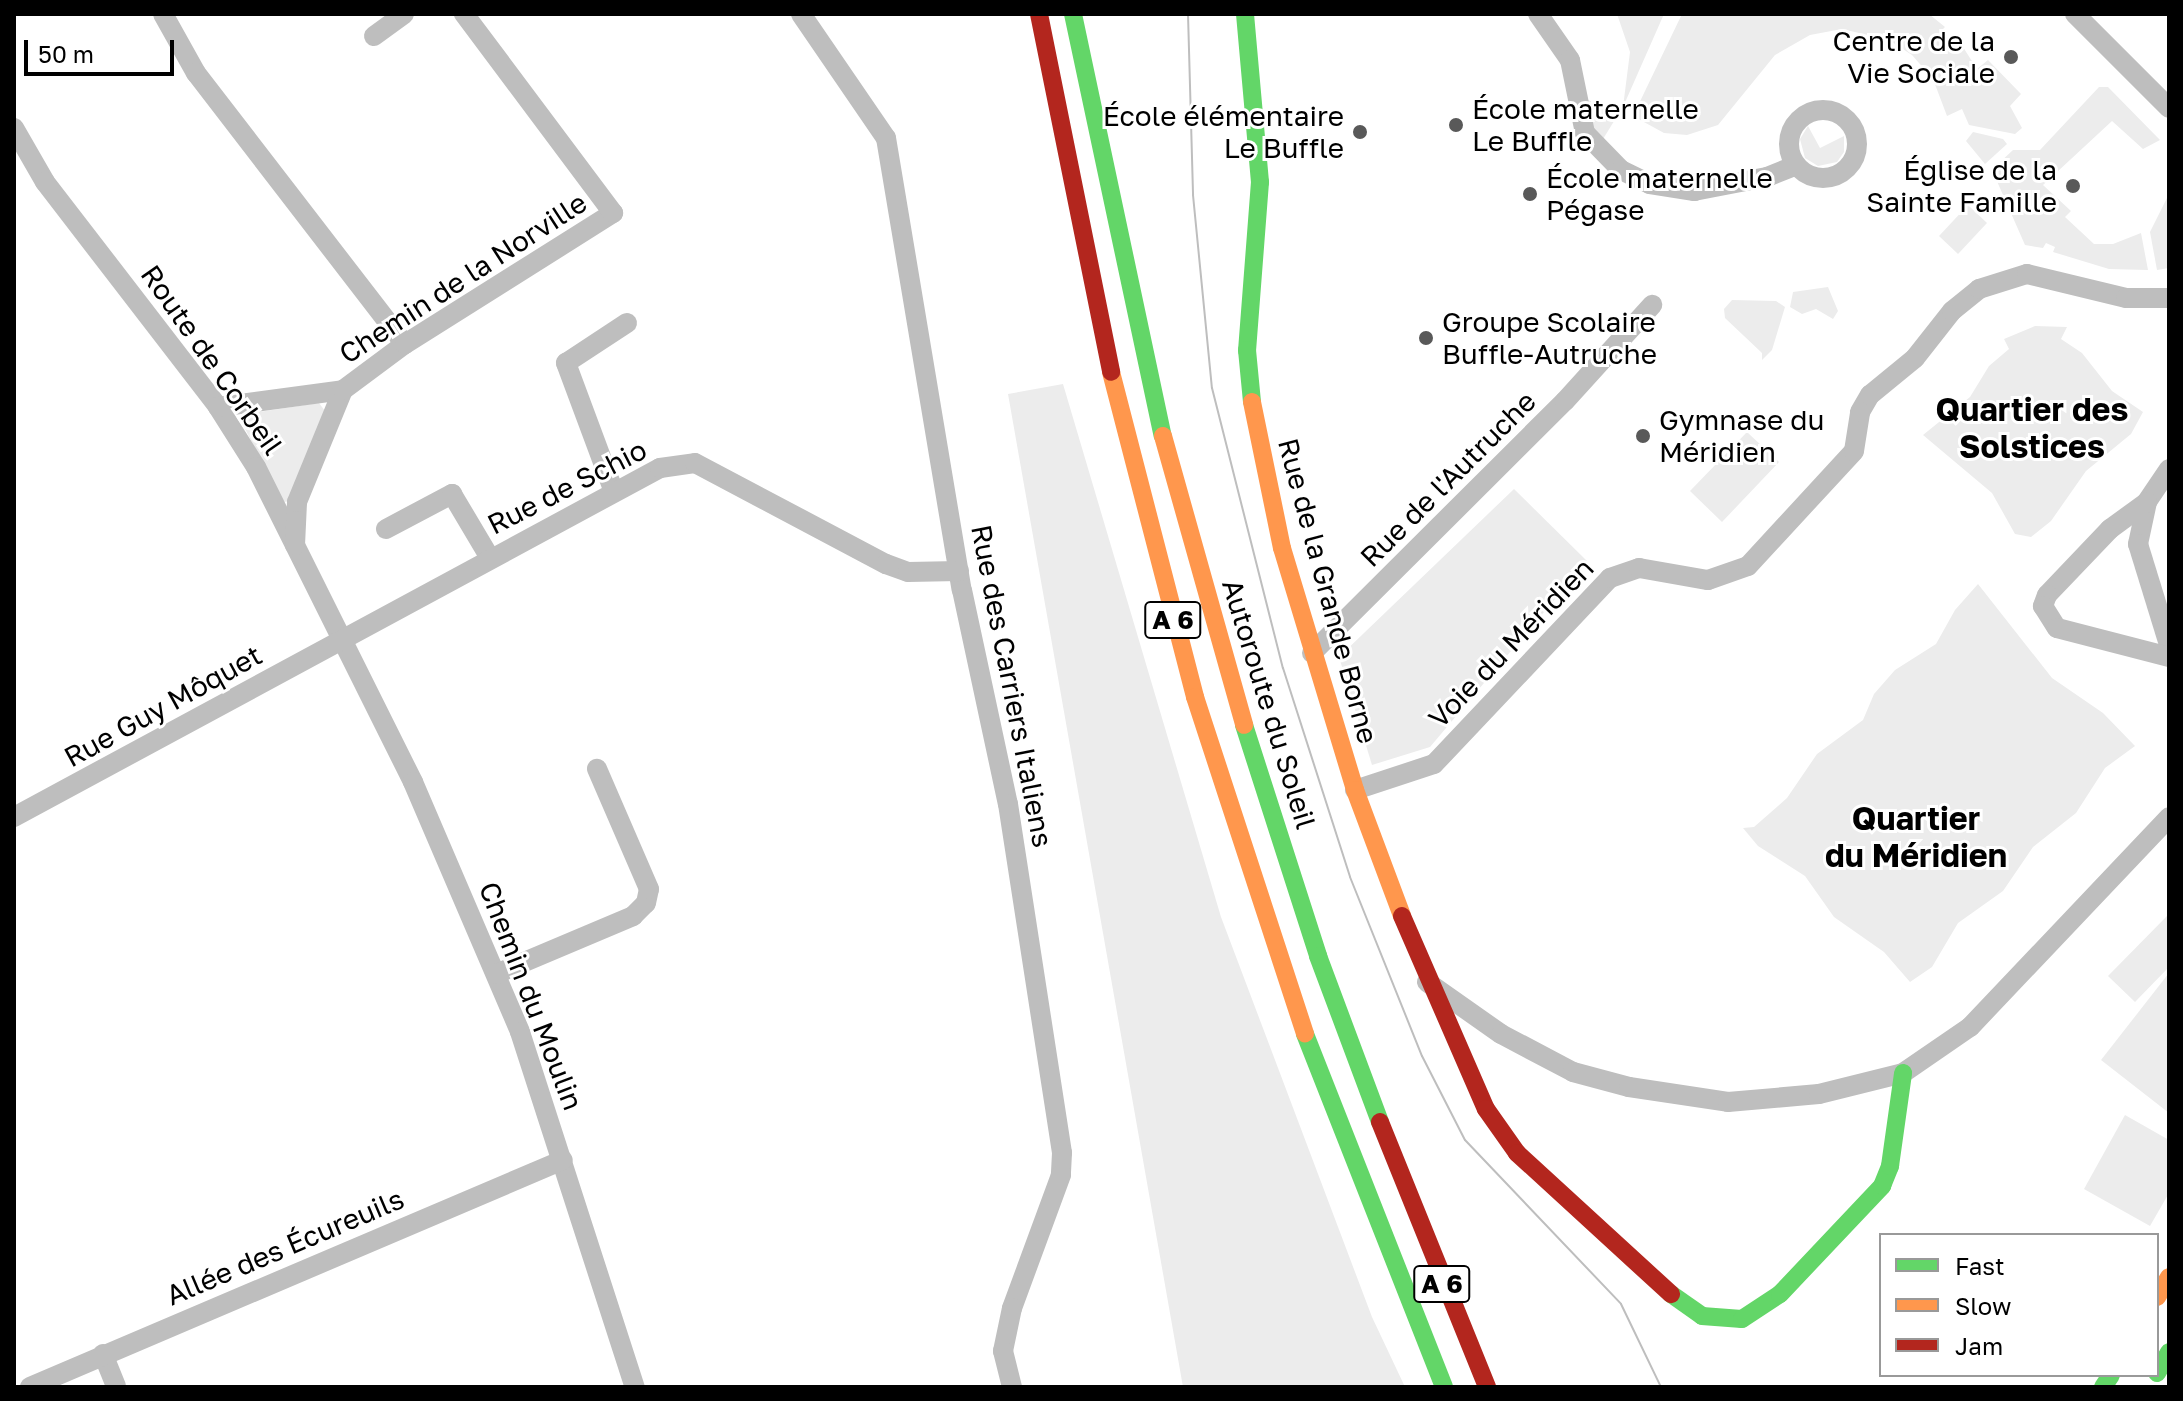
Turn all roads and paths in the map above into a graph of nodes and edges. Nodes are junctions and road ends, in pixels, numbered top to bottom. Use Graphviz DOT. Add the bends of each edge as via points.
graph roads {
  1 [pos="163,14"];
  2 [pos="404,14"];
  3 [pos="464,14"];
  4 [pos="801,14"];
  5 [pos="1039,14"];
  6 [pos="1073,14"];
  7 [pos="1245,14"];
  8 [pos="1538,14"];
  9 [pos="2075,14"];
  10 [pos="374,36"];
  11 [pos="2169,108"];
  12 [pos="14,128"];
  13 [pos="1796,165"];
  14 [pos="2169,298"];
  15 [pos="1652,305"];
  16 [pos="627,323"];
  17 [pos="405,344"];
  18 [pos="343,390"];
  19 [pos="218,407"];
  20 [pos="2169,469"];
  21 [pos="614,492"];
  22 [pos="2147,502"];
  23 [pos="386,529"];
  24 [pos="295,546"];
  25 [pos="490,558"];
  26 [pos="959,571"];
  27 [pos="338,640"];
  28 [pos="2169,645"];
  29 [pos="1312,653"];
  30 [pos="2169,657"];
  31 [pos="597,769"];
  32 [pos="1355,790"];
  33 [pos="14,817"];
  34 [pos="2169,817"];
  35 [pos="496,974"];
  36 [pos="1427,982"];
  37 [pos="1903,1073"];
  38 [pos="563,1160"];
  39 [pos="103,1354"];
  40 [pos="30,1387"];
  41 [pos="116,1387"];
  42 [pos="635,1387"];
  43 [pos="1012,1387"];
  44 [pos="1444,1387"];
  45 [pos="1487,1387"];
  1 -- 17 [label="street" via="196,73"];
  2 -- 10 [label="street"];
  3 -- 17 [label="street, Chemin de la Norville" via="613,213"];
  4 -- 26 [label="street, Rue des Carriers Italiens" via="886,138"];
  5 -- 44 [label="main road, A 6" via="1094,307 1195,697 1311,1052"];
  6 -- 45 [label="main road, Autoroute du Soleil / A 6" via="1154,404 1228,675 1318,956 1433,1262"];
  7 -- 29 [label="main road, Rue de la Grande Borne" via="1260,182 1247,350 1255,435"];
  8 -- 13 [label="street" via="1564,45 1585,133 1621,170 1650,184 1694,191 1767,177"];
  9 -- 11 [label="street"];
  12 -- 19 [label="street, Route de Corbeil" via="45,182"];
  14 -- 32 [label="street, Voie du Méridien" via="2126,298 2041,276 1997,280 1958,306 1915,358 1870,395 1860,412 1854,451 1748,566 1708,580 1639,568 1610,578 1434,764"];
  15 -- 29 [label="street, Rue de l'Autruche" via="1565,401"];
  16 -- 21 [label="street" via="566,363"];
  17 -- 18 [label="street, Chemin de la Norville"];
  18 -- 19 [label="street, Chemin de la Norville"];
  18 -- 24 [label="street, Chemin de la Norville" via="297,502"];
  19 -- 24 [label="street, Route de Corbeil" via="256,467"];
  20 -- 22 [label="street"];
  21 -- 25 [label="street, Rue de Schio"];
  21 -- 26 [label="street, Rue de Schio" via="660,468 695,463 886,564 908,572"];
  22 -- 28 [label="street" via="2138,544"];
  22 -- 30 [label="street" via="2110,529 2047,595 2043,606 2057,628"];
  23 -- 25 [label="street" via="452,494"];
  24 -- 27 [label="street, Route de Corbeil"];
  25 -- 27 [label="street, Rue de Schio"];
  26 -- 43 [label="street, Rue des Carriers Italiens" via="1008,804 1062,1153 1061,1175 1012,1308 1003,1351"];
  27 -- 33 [label="street, Rue Guy Môquet"];
  27 -- 35 [label="street, Chemin du Moulin" via="413,782"];
  29 -- 32 [label="main road, Rue de la Grande Borne"];
  31 -- 35 [label="street" via="649,889 646,903 633,916"];
  32 -- 36 [label="main road, Rue de la Grande Borne"];
  34 -- 37 [label="street" via="1970,1027"];
  35 -- 38 [label="street, Chemin du Moulin"];
  36 -- 37 [label="street" via="1513,1041 1573,1072 1629,1087 1728,1102 1819,1094"];
  36 -- 37 [label="main road, Rue de la Grande Borne" via="1486,1109 1517,1153 1674,1297 1702,1316 1742,1319 1780,1294 1882,1186 1890,1166"];
  38 -- 39 [label="street, Allée des Écureuils"];
  38 -- 42 [label="street, Chemin du Moulin"];
  39 -- 40 [label="street, Allée des Écureuils"];
  39 -- 41 [label="street"];
}
